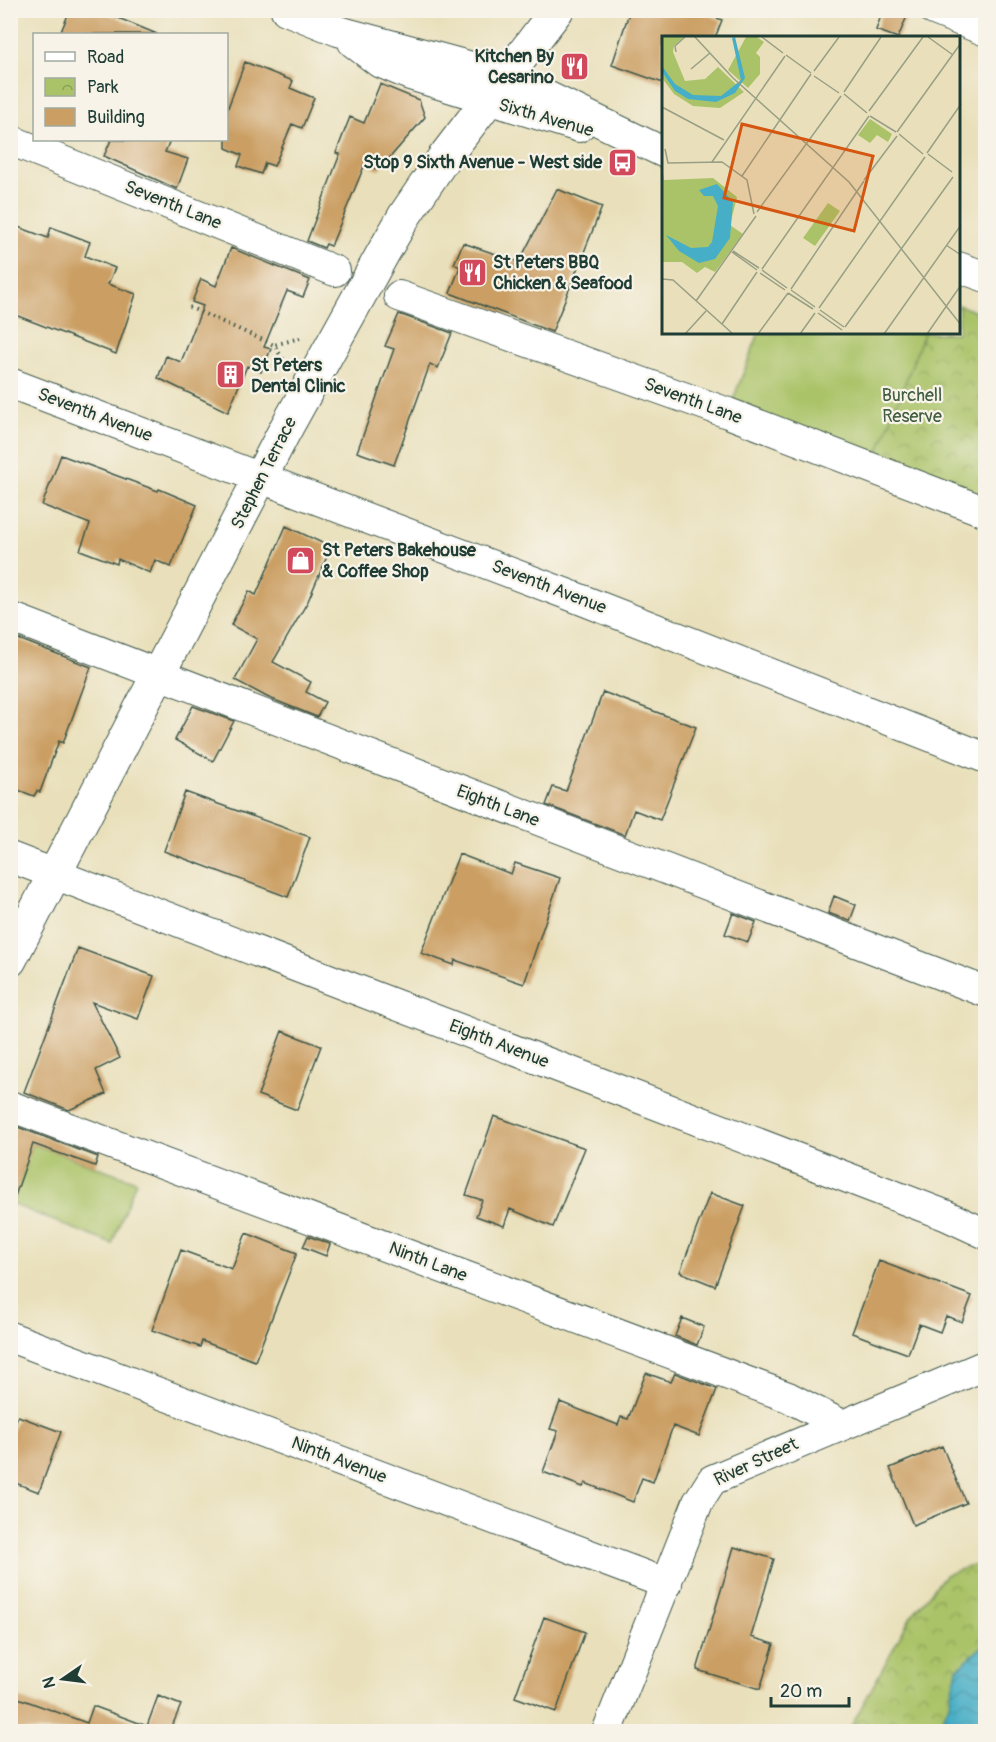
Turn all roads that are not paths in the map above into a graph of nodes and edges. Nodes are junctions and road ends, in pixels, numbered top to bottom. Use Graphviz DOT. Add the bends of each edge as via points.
graph roads {
  1 [pos="286,10"];
  2 [pos="557,10"];
  3 [pos="934,10"];
  4 [pos="986,31"];
  5 [pos="495,88"];
  6 [pos="10,140"];
  7 [pos="662,152"];
  8 [pos="960,268"];
  9 [pos="335,271"];
  10 [pos="986,277"];
  11 [pos="399,296"];
  12 [pos="10,383"];
  13 [pos="262,478"];
  14 [pos="986,512"];
  15 [pos="10,617"];
  16 [pos="159,675"];
  17 [pos="986,758"];
  18 [pos="10,857"];
  19 [pos="55,874"];
  20 [pos="10,960"];
  21 [pos="986,992"];
  22 [pos="10,1106"];
  23 [pos="986,1234"];
  24 [pos="10,1337"];
  25 [pos="986,1365"];
  26 [pos="842,1425"];
  27 [pos="667,1584"];
  28 [pos="607,1731"];
  1 -- 5 [label="street, Sixth Avenue" via="338,31 379,62"];
  2 -- 5 [label="main road, Stephen Terrace"];
  3 -- 4 [label="street"];
  5 -- 7 [label="street, Sixth Avenue"];
  5 -- 13 [label="main road, Stephen Terrace" via="405,215"];
  6 -- 9 [label="street, Seventh Lane"];
  8 -- 10 [label="street"];
  11 -- 14 [label="street, Seventh Lane" via="728,413"];
  12 -- 13 [label="street, Seventh Avenue"];
  13 -- 16 [label="main road, Stephen Terrace"];
  13 -- 17 [label="street, Seventh Avenue"];
  15 -- 16 [label="street, Eighth Lane"];
  16 -- 19 [label="main road, Stephen Terrace"];
  16 -- 21 [label="street, Eighth Lane"];
  18 -- 19 [label="street, Eighth Avenue"];
  19 -- 20 [label="main road, Stephen Terrace"];
  19 -- 23 [label="street, Eighth Avenue"];
  22 -- 26 [label="street, Ninth Lane" via="788,1397"];
  24 -- 27 [label="street, Ninth Avenue"];
  25 -- 26 [label="street, River Street"];
  26 -- 27 [label="street, River Street" via="712,1480 698,1502"];
  27 -- 28 [label="street, River Street"];
}
